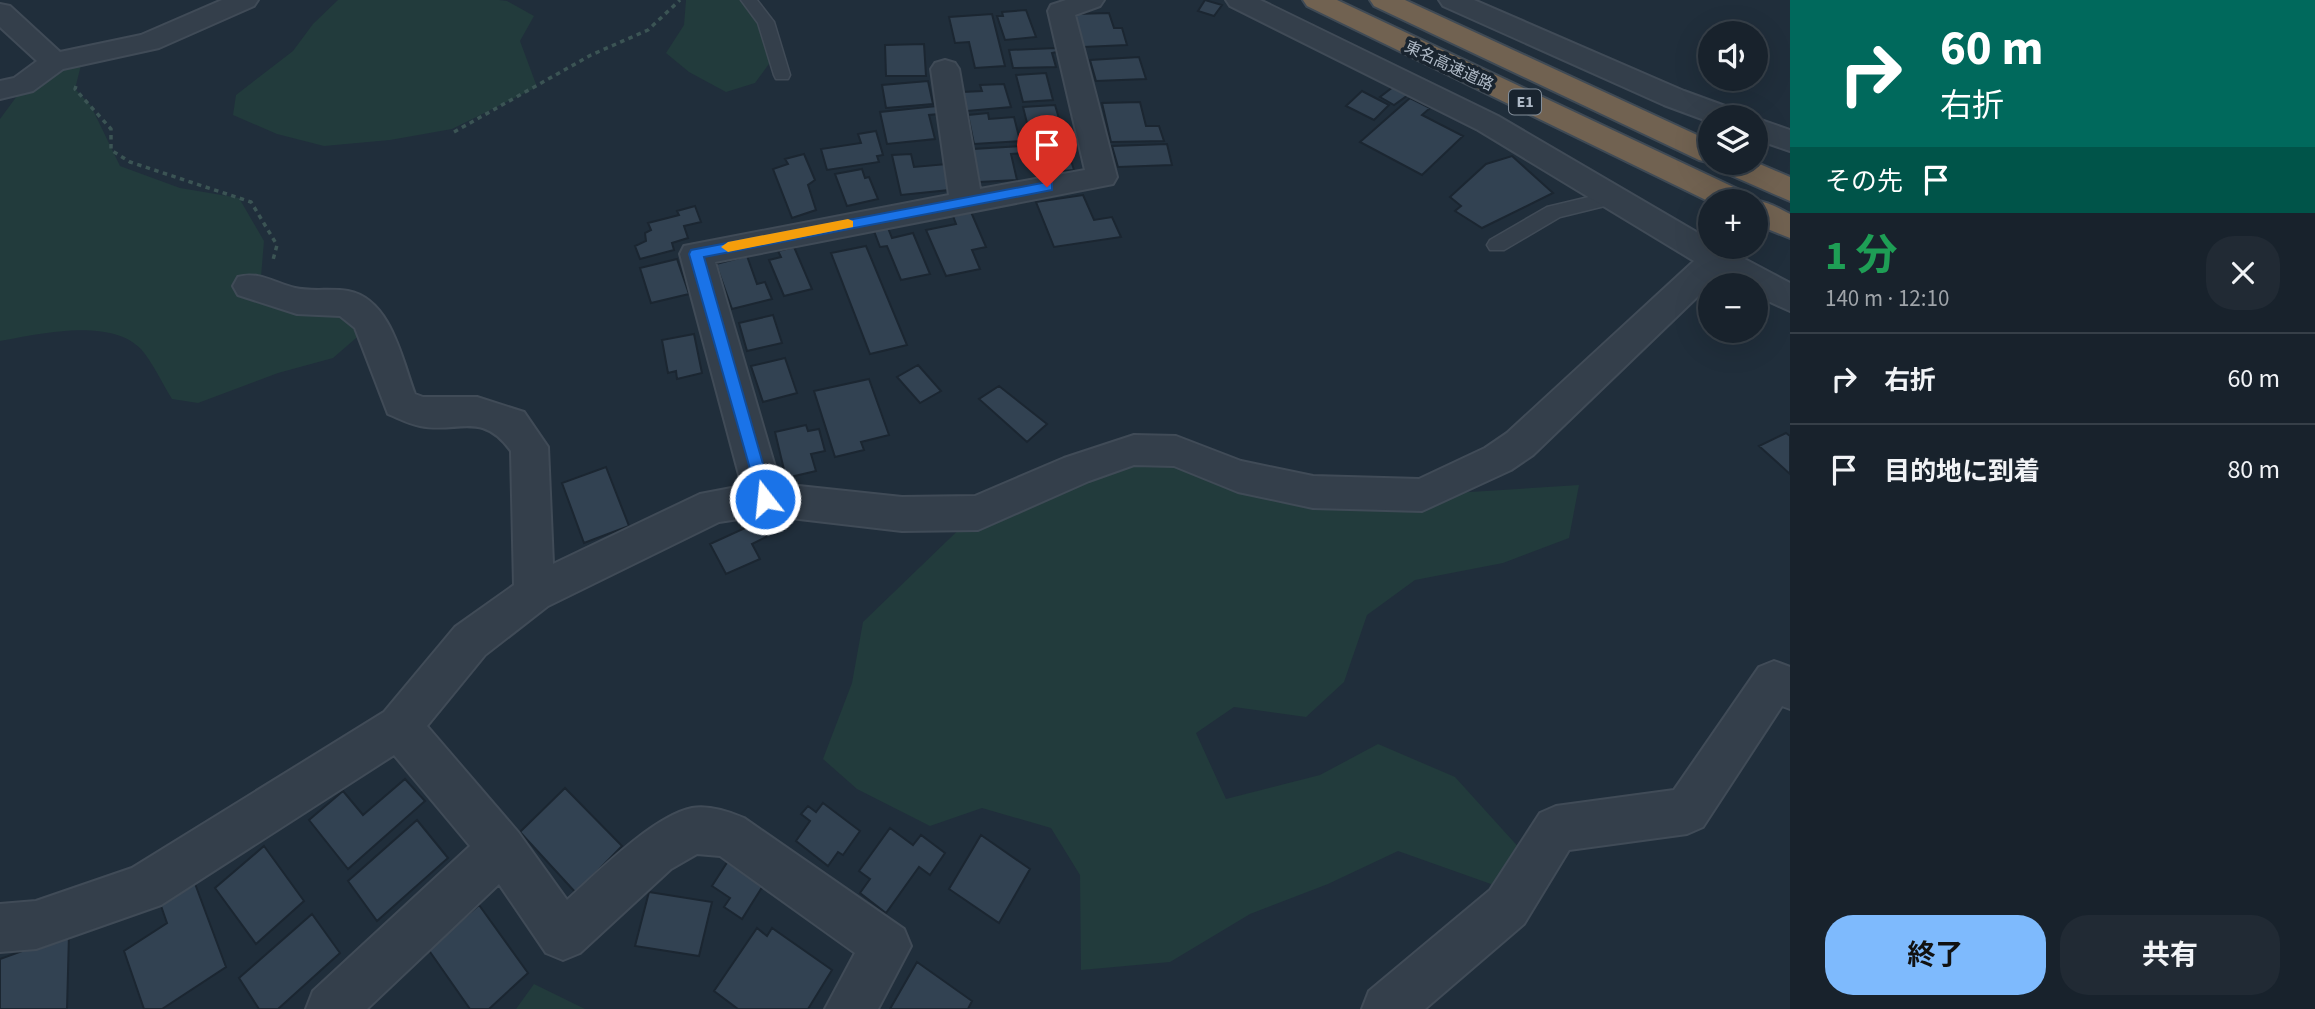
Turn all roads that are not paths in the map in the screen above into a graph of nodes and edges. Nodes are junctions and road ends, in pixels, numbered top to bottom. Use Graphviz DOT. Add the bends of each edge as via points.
graph roads {
  1 [pos="246,0"];
  2 [pos="749,0"];
  3 [pos="1091,0"];
  4 [pos="1239,0"];
  5 [pos="1317,0"];
  6 [pos="1383,0"];
  7 [pos="1452,0"];
  8 [pos="1523,0"];
  9 [pos="0,12"];
  10 [pos="1502,23"];
  11 [pos="54,62"];
  12 [pos="945,69"];
  13 [pos="782,75"];
  14 [pos="0,90"];
  15 [pos="1698,107"];
  16 [pos="1768,133"];
  17 [pos="1790,141"];
  18 [pos="1698,147"];
  19 [pos="1757,175"];
  20 [pos="1710,189"];
  21 [pos="1790,190"];
  22 [pos="1614,197"];
  23 [pos="966,201"];
  24 [pos="1768,217"];
  25 [pos="1790,227"];
  26 [pos="1497,246"];
  27 [pos="1698,247"];
  28 [pos="1716,259"];
  29 [pos="1719,259"];
  30 [pos="258,289"];
  31 [pos="1790,298"];
  32 [pos="765,499"];
  33 [pos="534,593"];
  34 [pos="1790,689"];
  35 [pos="399,727"];
  36 [pos="502,848"];
  37 [pos="0,928"];
  38 [pos="331,1009"];
  39 [pos="850,1009"];
  40 [pos="1387,1009"];
  1 -- 11 [label="street" via="149,42"];
  2 -- 13 [label="lane" via="766,22"];
  3 -- 23 [label="street" via="1061,11 1102,177"];
  4 -- 22 [label="street" via="1488,123"];
  5 -- 20 [label="highway, 東名高速道路 / E1"];
  6 -- 18 [label="highway, 東名高速道路 / E1"];
  7 -- 10 [label="street"];
  8 -- 10 [label="street"];
  9 -- 11 [label="street"];
  10 -- 15 [label="street"];
  11 -- 14 [label="street" via="23,85"];
  12 -- 23 [label="street"];
  16 -- 17 [label="street"];
  19 -- 21 [label="highway"];
  22 -- 26 [label="lane" via="1554,212"];
  22 -- 27 [label="street"];
  23 -- 32 [label="street" via="696,254"];
  24 -- 25 [label="highway"];
  28 -- 32 [label="street" via="1520,444 1422,495 1313,492 1238,476 1176,451 1134,450 1077,469 978,513 902,514"];
  29 -- 31 [label="street"];
  30 -- 33 [label="street" via="297,301 348,304 369,321 401,404 421,412 477,412 511,423 529,447"];
  32 -- 33 [label="street" via="714,506"];
  33 -- 35 [label="street" via="470,641"];
  34 -- 40 [label="street" via="1774,681 1687,811 1556,829 1507,907"];
  35 -- 36 [label="street"];
  35 -- 37 [label="street" via="144,888 36,925"];
  36 -- 38 [label="street"];
  36 -- 39 [label="street" via="563,936 655,853 693,831 728,834 887,946"];
}
